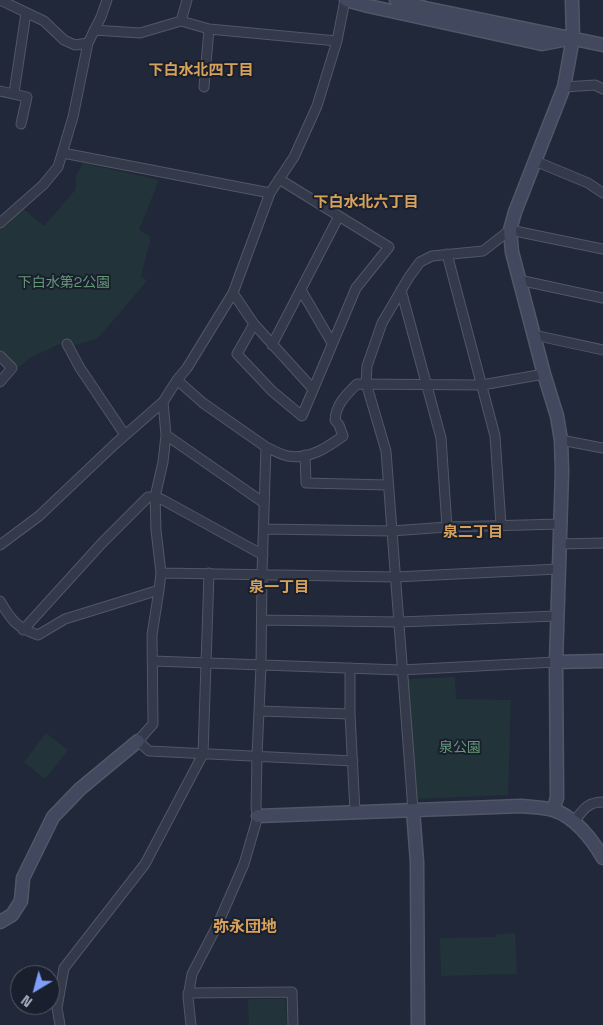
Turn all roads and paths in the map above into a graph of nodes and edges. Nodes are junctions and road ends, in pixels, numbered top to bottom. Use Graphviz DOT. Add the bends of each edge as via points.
graph roads {
  1 [pos="0,0"];
  2 [pos="107,0"];
  3 [pos="187,0"];
  4 [pos="346,0"];
  5 [pos="396,0"];
  6 [pos="572,0"];
  7 [pos="26,13"];
  8 [pos="181,21"];
  9 [pos="209,29"];
  10 [pos="94,30"];
  11 [pos="573,38"];
  12 [pos="337,41"];
  13 [pos="88,43"];
  14 [pos="603,45"];
  15 [pos="204,87"];
  16 [pos="564,87"];
  17 [pos="603,90"];
  18 [pos="0,91"];
  19 [pos="14,93"];
  20 [pos="21,124"];
  21 [pos="63,153"];
  22 [pos="535,161"];
  23 [pos="279,179"];
  24 [pos="270,192"];
  25 [pos="603,193"];
  26 [pos="339,216"];
  27 [pos="0,223"];
  28 [pos="510,230"];
  29 [pos="603,249"];
  30 [pos="447,254"];
  31 [pos="519,280"];
  32 [pos="301,290"];
  33 [pos="401,290"];
  34 [pos="232,293"];
  35 [pos="603,298"];
  36 [pos="254,324"];
  37 [pos="534,334"];
  38 [pos="332,343"];
  39 [pos="67,344"];
  40 [pos="272,345"];
  41 [pos="603,350"];
  42 [pos="0,356"];
  43 [pos="544,374"];
  44 [pos="177,380"];
  45 [pos="0,382"];
  46 [pos="366,383"];
  47 [pos="426,385"];
  48 [pos="482,385"];
  49 [pos="313,389"];
  50 [pos="163,402"];
  51 [pos="126,435"];
  52 [pos="166,435"];
  53 [pos="561,440"];
  54 [pos="266,447"];
  55 [pos="603,448"];
  56 [pos="305,455"];
  57 [pos="388,485"];
  58 [pos="155,497"];
  59 [pos="264,503"];
  60 [pos="501,524"];
  61 [pos="561,524"];
  62 [pos="447,526"];
  63 [pos="264,529"];
  64 [pos="391,531"];
  65 [pos="603,543"];
  66 [pos="560,544"];
  67 [pos="0,545"];
  68 [pos="262,555"];
  69 [pos="558,569"];
  70 [pos="161,573"];
  71 [pos="209,573"];
  72 [pos="262,574"];
  73 [pos="396,577"];
  74 [pos="159,590"];
  75 [pos="0,601"];
  76 [pos="558,616"];
  77 [pos="262,620"];
  78 [pos="399,622"];
  79 [pos="23,630"];
  80 [pos="153,661"];
  81 [pos="603,661"];
  82 [pos="556,662"];
  83 [pos="206,664"];
  84 [pos="261,666"];
  85 [pos="350,668"];
  86 [pos="401,670"];
  87 [pos="259,712"];
  88 [pos="350,714"];
  89 [pos="138,741"];
  90 [pos="203,754"];
  91 [pos="257,756"];
  92 [pos="353,761"];
  93 [pos="603,802"];
  94 [pos="413,810"];
  95 [pos="553,810"];
  96 [pos="355,812"];
  97 [pos="258,816"];
  98 [pos="574,822"];
  99 [pos="603,858"];
  100 [pos="0,922"];
  101 [pos="188,993"];
  102 [pos="60,1025"];
  103 [pos="191,1025"];
  104 [pos="293,1025"];
  105 [pos="418,1025"];
  1 -- 7 [label="street"];
  2 -- 10 [label="street"];
  3 -- 8 [label="street"];
  4 -- 11 [label="street" via="542,44"];
  4 -- 12 [label="street"];
  5 -- 11 [label="street"];
  6 -- 11 [label="street"];
  7 -- 13 [label="street" via="44,21 64,40 75,45"];
  7 -- 19 [label="street"];
  8 -- 9 [label="street"];
  8 -- 10 [label="street" via="140,33"];
  9 -- 12 [label="street"];
  9 -- 15 [label="street"];
  10 -- 13 [label="street"];
  11 -- 14 [label="street"];
  11 -- 16 [label="street"];
  12 -- 23 [label="street" via="317,106 294,158"];
  13 -- 21 [label="street"];
  16 -- 17 [label="street" via="595,85"];
  16 -- 22 [label="street"];
  18 -- 19 [label="street"];
  19 -- 20 [label="street" via="27,97"];
  21 -- 24 [label="street"];
  21 -- 27 [label="street" via="58,167 43,185"];
  22 -- 25 [label="street"];
  22 -- 28 [label="street"];
  23 -- 24 [label="street"];
  23 -- 26 [label="street"];
  24 -- 34 [label="street"];
  26 -- 32 [label="street"];
  26 -- 38 [label="street" via="389,247 356,288"];
  28 -- 29 [label="street"];
  28 -- 30 [label="street" via="483,251"];
  28 -- 31 [label="street"];
  30 -- 33 [label="street" via="420,262"];
  30 -- 48 [label="street"];
  31 -- 35 [label="street"];
  31 -- 37 [label="street"];
  32 -- 38 [label="street"];
  32 -- 40 [label="street"];
  33 -- 46 [label="street" via="382,323 367,366"];
  33 -- 47 [label="street"];
  34 -- 36 [label="street"];
  34 -- 44 [label="street"];
  36 -- 40 [label="street"];
  36 -- 49 [label="street" via="237,354 272,391 302,416"];
  37 -- 41 [label="street"];
  37 -- 43 [label="street"];
  38 -- 49 [label="street"];
  39 -- 51 [label="street"];
  40 -- 49 [label="street"];
  42 -- 45 [label="street" via="12,368"];
  43 -- 48 [label="street"];
  43 -- 53 [label="street"];
  44 -- 50 [label="street"];
  44 -- 54 [label="street" via="203,403"];
  46 -- 47 [label="street"];
  46 -- 56 [label="street" via="357,384 335,410 335,420 343,436 324,450"];
  46 -- 57 [label="street" via="386,451"];
  47 -- 48 [label="street"];
  47 -- 62 [label="street" via="441,438"];
  48 -- 60 [label="street" via="495,436"];
  50 -- 51 [label="street"];
  50 -- 52 [label="street"];
  51 -- 67 [label="street" via="40,516"];
  52 -- 58 [label="street" via="164,462"];
  52 -- 59 [label="street"];
  53 -- 55 [label="street"];
  53 -- 61 [label="street"];
  54 -- 56 [label="street" via="289,456"];
  54 -- 59 [label="street"];
  56 -- 57 [label="street" via="306,483"];
  57 -- 64 [label="street"];
  58 -- 68 [label="street"];
  58 -- 70 [label="street"];
  58 -- 79 [label="street" via="148,497 102,543"];
  59 -- 63 [label="street"];
  60 -- 61 [label="street"];
  60 -- 62 [label="street"];
  61 -- 66 [label="street"];
  62 -- 64 [label="street"];
  63 -- 64 [label="street"];
  63 -- 68 [label="street"];
  64 -- 73 [label="street"];
  65 -- 66 [label="street"];
  66 -- 69 [label="street"];
  68 -- 72 [label="street"];
  69 -- 73 [label="street"];
  69 -- 76 [label="street"];
  70 -- 71 [label="street"];
  70 -- 74 [label="street"];
  71 -- 72 [label="street"];
  71 -- 83 [label="street"];
  72 -- 73 [label="street"];
  72 -- 77 [label="street"];
  73 -- 78 [label="street"];
  74 -- 79 [label="street" via="65,619 38,635"];
  74 -- 80 [label="street" via="152,634"];
  75 -- 79 [label="street" via="10,618"];
  76 -- 78 [label="street"];
  76 -- 82 [label="street"];
  77 -- 78 [label="street"];
  77 -- 84 [label="street"];
  78 -- 86 [label="street"];
  80 -- 83 [label="street"];
  80 -- 89 [label="street" via="153,724"];
  81 -- 82 [label="street"];
  82 -- 86 [label="street"];
  82 -- 95 [label="street" via="556,798"];
  83 -- 84 [label="street"];
  83 -- 90 [label="street"];
  84 -- 85 [label="street"];
  84 -- 87 [label="street"];
  85 -- 86 [label="street"];
  85 -- 88 [label="street"];
  86 -- 94 [label="street"];
  87 -- 88 [label="street"];
  87 -- 91 [label="street"];
  88 -- 92 [label="street"];
  89 -- 90 [label="street" via="149,751"];
  89 -- 100 [label="street" via="80,789 53,818 23,878 21,901 12,915"];
  90 -- 91 [label="street"];
  90 -- 102 [label="street" via="145,864 64,968 57,1008"];
  91 -- 92 [label="street"];
  91 -- 97 [label="street"];
  92 -- 96 [label="street"];
  93 -- 98 [label="street" via="585,806"];
  94 -- 95 [label="street" via="521,806"];
  94 -- 96 [label="street"];
  94 -- 105 [label="street" via="417,862"];
  95 -- 98 [label="street"];
  96 -- 97 [label="street"];
  97 -- 101 [label="street" via="244,864 192,974"];
  98 -- 99 [label="street"];
  101 -- 103 [label="street"];
  101 -- 104 [label="street" via="292,992"];
}
